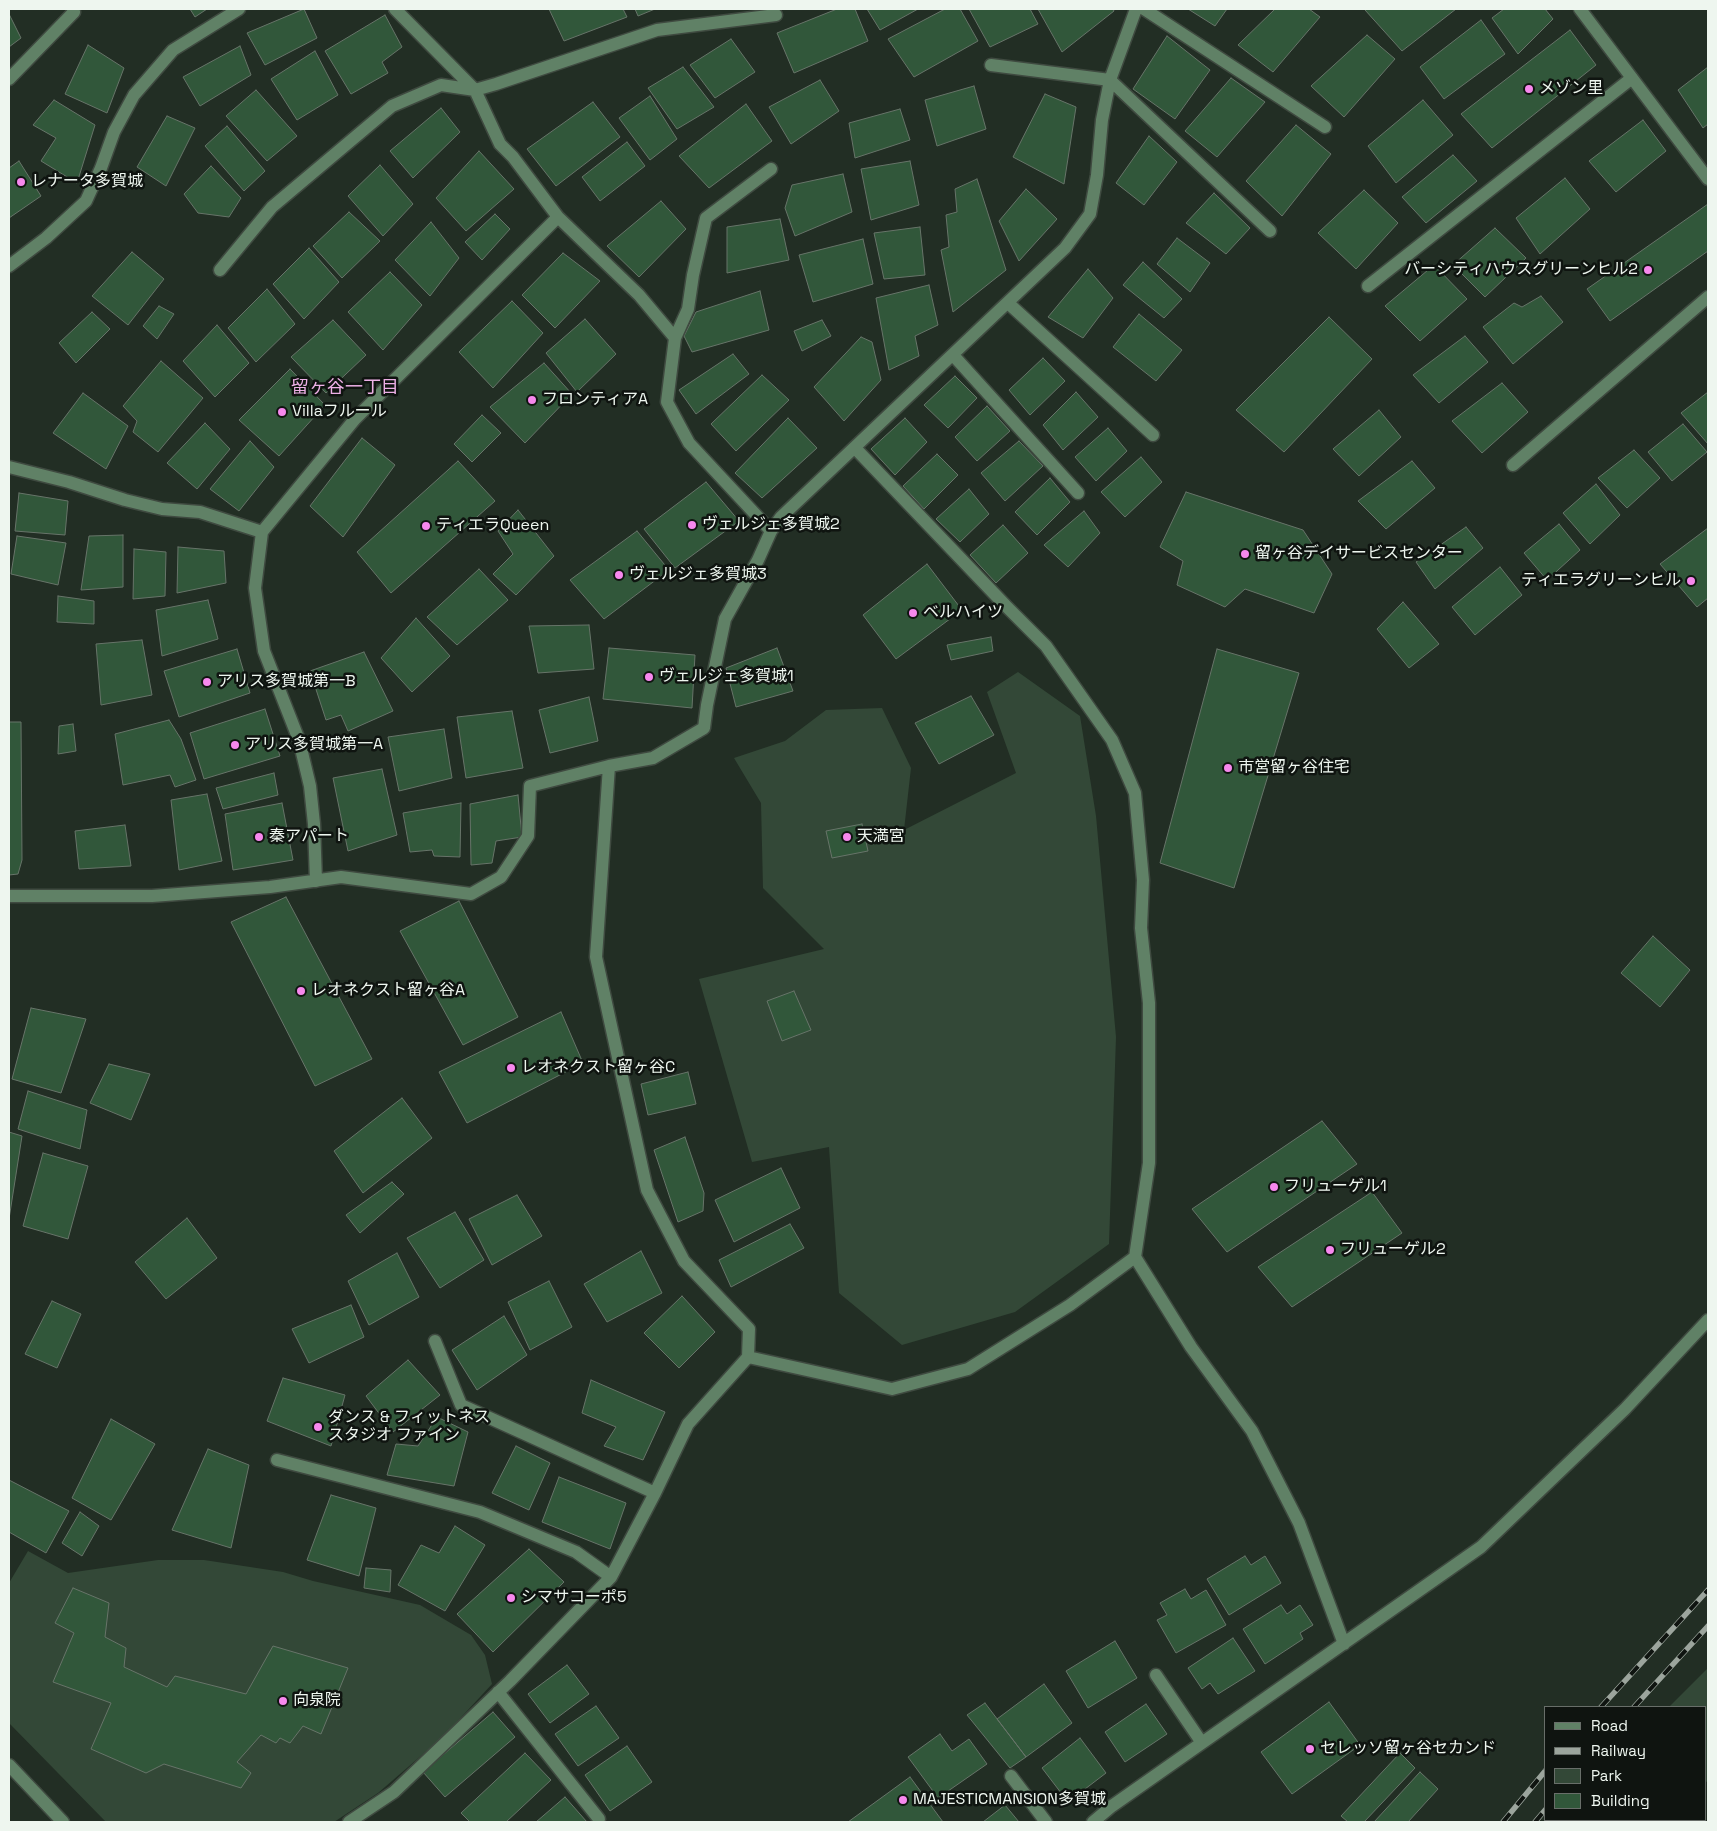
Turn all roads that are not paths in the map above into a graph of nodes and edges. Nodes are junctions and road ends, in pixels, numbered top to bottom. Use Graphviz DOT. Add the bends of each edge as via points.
graph roads {
  1 [pos="73,9"];
  2 [pos="239,9"];
  3 [pos="395,9"];
  4 [pos="1136,9"];
  5 [pos="1144,9"];
  6 [pos="1580,9"];
  7 [pos="776,15"];
  8 [pos="991,65"];
  9 [pos="1632,78"];
  10 [pos="9,79"];
  11 [pos="1110,80"];
  12 [pos="475,90"];
  13 [pos="1324,127"];
  14 [pos="771,169"];
  15 [pos="1708,179"];
  16 [pos="558,217"];
  17 [pos="1270,231"];
  18 [pos="9,266"];
  19 [pos="220,270"];
  20 [pos="1368,286"];
  21 [pos="1708,297"];
  22 [pos="1008,303"];
  23 [pos="675,338"];
  24 [pos="953,355"];
  25 [pos="1153,435"];
  26 [pos="855,448"];
  27 [pos="1514,465"];
  28 [pos="9,467"];
  29 [pos="1078,493"];
  30 [pos="770,531"];
  31 [pos="262,532"];
  32 [pos="609,766"];
  33 [pos="316,881"];
  34 [pos="9,896"];
  35 [pos="1135,1257"];
  36 [pos="1708,1320"];
  37 [pos="435,1341"];
  38 [pos="748,1357"];
  39 [pos="277,1460"];
  40 [pos="655,1493"];
  41 [pos="611,1577"];
  42 [pos="1344,1644"];
  43 [pos="1156,1675"];
  44 [pos="498,1692"];
  45 [pos="1202,1743"];
  46 [pos="9,1765"];
  47 [pos="1011,1776"];
  48 [pos="599,1819"];
  49 [pos="63,1822"];
  50 [pos="349,1822"];
  51 [pos="1046,1822"];
  52 [pos="1093,1822"];
  1 -- 10 [label="street" via="74,12"];
  2 -- 18 [label="street" via="173,50 134,95 114,132 86,201"];
  3 -- 12 [label="street"];
  4 -- 11 [label="street"];
  5 -- 13 [label="street"];
  6 -- 9 [label="street"];
  7 -- 12 [label="street" via="657,30"];
  8 -- 11 [label="street"];
  9 -- 15 [label="street"];
  9 -- 20 [label="street"];
  11 -- 17 [label="street"];
  11 -- 22 [label="street" via="1090,214 1064,248"];
  12 -- 16 [label="street" via="500,144"];
  12 -- 19 [label="street" via="441,85 392,106 272,208"];
  14 -- 23 [label="street" via="706,218 688,309"];
  16 -- 23 [label="street" via="638,295"];
  16 -- 31 [label="street" via="356,419"];
  21 -- 27 [label="street"];
  22 -- 24 [label="street"];
  22 -- 25 [label="street"];
  23 -- 30 [label="street" via="667,402 689,443"];
  24 -- 26 [label="street"];
  24 -- 29 [label="street"];
  26 -- 30 [label="street"];
  26 -- 35 [label="street" via="1046,646 1112,740 1135,792 1143,880 1141,928 1149,1004 1149,1163"];
  28 -- 31 [label="street" via="162,509 200,512"];
  30 -- 32 [label="street" via="726,619 704,728 653,758"];
  31 -- 33 [label="street" via="255,588 264,651 298,740 310,786"];
  32 -- 33 [label="street" via="530,786 528,836 501,877 472,894 341,877"];
  32 -- 38 [label="street" via="596,957 647,1190 684,1261 749,1329"];
  33 -- 34 [label="street" via="152,896"];
  35 -- 38 [label="street" via="1070,1306 968,1369 892,1389"];
  35 -- 42 [label="street" via="1191,1347 1252,1431 1299,1523"];
  36 -- 42 [label="street" via="1625,1409 1481,1547"];
  37 -- 40 [label="street" via="461,1405"];
  38 -- 40 [label="street" via="688,1424"];
  39 -- 41 [label="street" via="480,1512 576,1552"];
  40 -- 41 [label="street"];
  41 -- 44 [label="street"];
  42 -- 45 [label="street"];
  43 -- 45 [label="street"];
  44 -- 48 [label="street"];
  44 -- 50 [label="street" via="394,1792"];
  45 -- 52 [label="street"];
  46 -- 49 [label="street"];
  47 -- 51 [label="street"];
}
